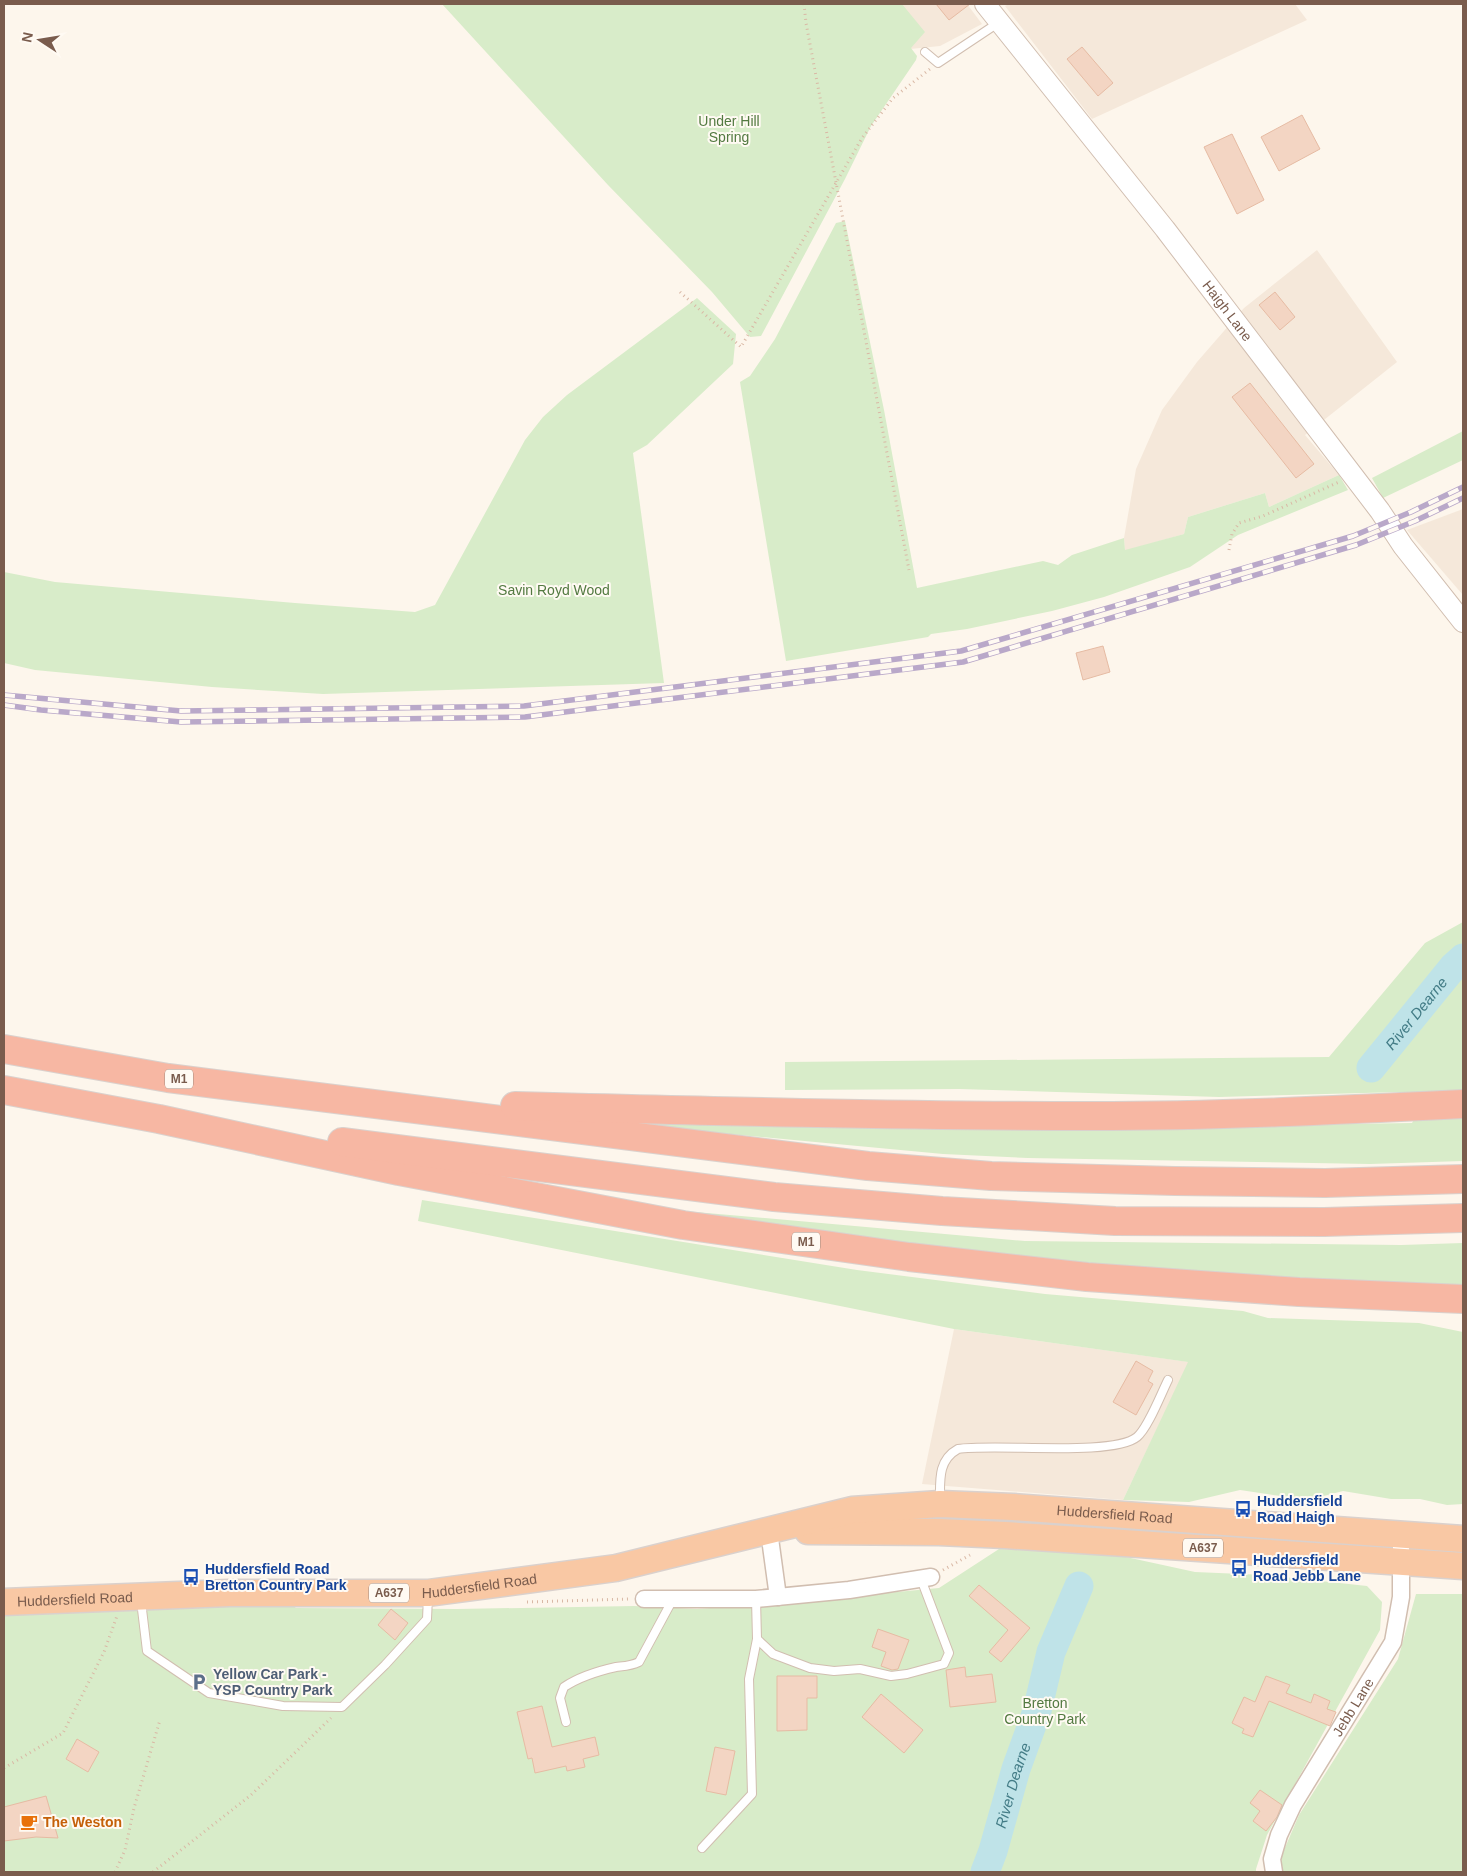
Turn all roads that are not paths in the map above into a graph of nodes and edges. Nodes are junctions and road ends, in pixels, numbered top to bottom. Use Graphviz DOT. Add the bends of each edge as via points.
graph roads {
  1 [pos="985,4"];
  2 [pos="1000,22"];
  3 [pos="925,52"];
  4 [pos="1463,622"];
  5 [pos="4,1049"];
  6 [pos="4,1090"];
  7 [pos="356,1102"];
  8 [pos="1463,1104"];
  9 [pos="159,1119"];
  10 [pos="1463,1180"];
  11 [pos="1463,1218"];
  12 [pos="1463,1299"];
  13 [pos="1168,1380"];
  14 [pos="939,1518"];
  15 [pos="769,1531"];
  16 [pos="1401,1533"];
  17 [pos="1463,1539"];
  18 [pos="1400,1561"];
  19 [pos="1463,1566"];
  20 [pos="926,1578"];
  21 [pos="428,1593"];
  22 [pos="135,1596"];
  23 [pos="778,1597"];
  24 [pos="644,1599"];
  25 [pos="673,1599"];
  26 [pos="756,1600"];
  27 [pos="4,1602"];
  28 [pos="757,1639"];
  29 [pos="566,1722"];
  30 [pos="702,1848"];
  31 [pos="1274,1872"];
  1 -- 2 [label="street, Haigh Lane"];
  2 -- 3 [label="lane" via="938,63"];
  2 -- 4 [label="street, Haigh Lane" via="1165,230"];
  5 -- 7 [label="highway, M1" via="168,1078"];
  6 -- 9 [label="highway, M1"];
  7 -- 8 [label="highway, M1" via="1093,1116"];
  7 -- 10 [label="highway, M1" via="858,1164 991,1176 1325,1183"];
  9 -- 11 [label="highway, M1" via="774,1197 942,1210 1115,1221 1324,1222"];
  9 -- 12 [label="highway, M1" via="399,1171 683,1225 909,1257 1097,1278"];
  13 -- 14 [label="lane" via="1146,1424 1138,1436 1129,1441 1105,1447 958,1449 942,1466"];
  14 -- 15 [label="highway, Huddersfield Road / A637"];
  14 -- 16 [label="highway, Huddersfield Road" via="1013,1507"];
  14 -- 18 [label="highway, Huddersfield Road / A637"];
  15 -- 21 [label="highway, Huddersfield Road / A637" via="616,1568"];
  15 -- 23 [label="street"];
  16 -- 17 [label="highway, Huddersfield Road"];
  16 -- 18 [label="street, Jebb Lane"];
  18 -- 19 [label="highway, Huddersfield Road / A637"];
  18 -- 31 [label="street, Jebb Lane" via="1401,1598 1393,1642 1278,1834 1272,1860"];
  20 -- 23 [label="street"];
  20 -- 28 [label="lane" via="949,1653 944,1664 891,1676 860,1669 834,1671 810,1668 773,1654"];
  21 -- 22 [label="highway, Huddersfield Road / A637"];
  21 -- 22 [label="lane" via="427,1619 342,1707 283,1706 209,1693 147,1651"];
  22 -- 27 [label="highway, Huddersfield Road / A637"];
  23 -- 26 [label="street"];
  24 -- 25 [label="street"];
  25 -- 26 [label="street"];
  25 -- 29 [label="lane" via="639,1662 574,1680 564,1687 560,1698"];
  26 -- 28 [label="lane"];
  28 -- 30 [label="lane" via="749,1679 752,1794"];
}
